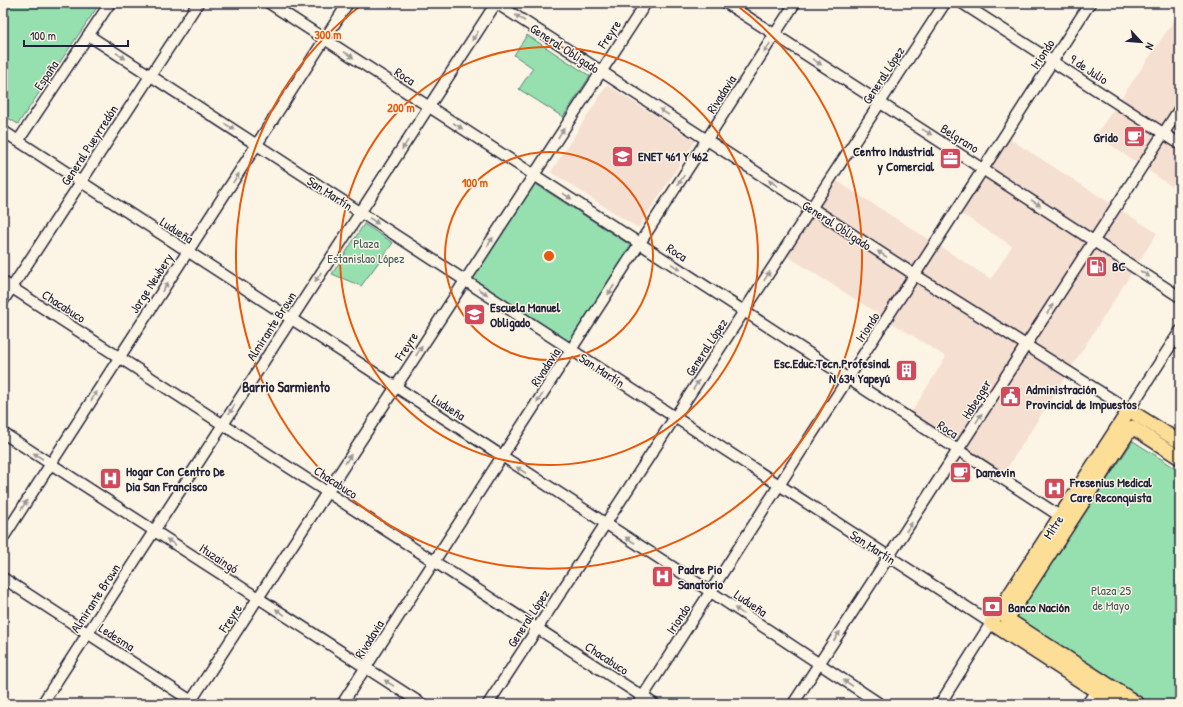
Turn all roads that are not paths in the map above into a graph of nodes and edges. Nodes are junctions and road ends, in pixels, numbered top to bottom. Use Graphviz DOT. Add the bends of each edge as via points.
graph roads {
  1 [pos="110,3"];
  2 [pos="198,3"];
  3 [pos="269,3"];
  4 [pos="348,3"];
  5 [pos="496,3"];
  6 [pos="646,3"];
  7 [pos="726,3"];
  8 [pos="795,3"];
  9 [pos="945,3"];
  10 [pos="962,3"];
  11 [pos="1090,3"];
  12 [pos="88,35"];
  13 [pos="775,35"];
  14 [pos="325,39"];
  15 [pos="1053,61"];
  16 [pos="601,71"];
  17 [pos="150,76"];
  18 [pos="880,103"];
  19 [pos="430,107"];
  20 [pos="1180,108"];
  21 [pos="3,131"];
  22 [pos="1164,133"];
  23 [pos="707,140"];
  24 [pos="18,141"];
  25 [pos="1180,144"];
  26 [pos="257,145"];
  27 [pos="984,169"];
  28 [pos="534,175"];
  29 [pos="80,182"];
  30 [pos="811,208"];
  31 [pos="360,213"];
  32 [pos="1094,241"];
  33 [pos="640,244"];
  34 [pos="187,252"];
  35 [pos="915,276"];
  36 [pos="465,281"];
  37 [pos="3,282"];
  38 [pos="12,288"];
  39 [pos="1180,297"];
  40 [pos="3,301"];
  41 [pos="744,312"];
  42 [pos="290,319"];
  43 [pos="1180,331"];
  44 [pos="1026,345"];
  45 [pos="571,350"];
  46 [pos="119,357"];
  47 [pos="849,379"];
  48 [pos="395,387"];
  49 [pos="1129,410"];
  50 [pos="675,418"];
  51 [pos="222,424"];
  52 [pos="3,433"];
  53 [pos="1180,442"];
  54 [pos="959,451"];
  55 [pos="502,457"];
  56 [pos="1180,458"];
  57 [pos="51,464"];
  58 [pos="780,486"];
  59 [pos="327,492"];
  60 [pos="1065,520"];
  61 [pos="605,524"];
  62 [pos="154,531"];
  63 [pos="3,538"];
  64 [pos="889,557"];
  65 [pos="434,562"];
  66 [pos="3,578"];
  67 [pos="710,592"];
  68 [pos="258,598"];
  69 [pos="1007,619"];
  70 [pos="991,623"];
  71 [pos="537,628"];
  72 [pos="87,633"];
  73 [pos="819,664"];
  74 [pos="366,668"];
  75 [pos="1098,686"];
  76 [pos="641,700"];
  77 [pos="192,703"];
  78 [pos="42,704"];
  79 [pos="342,704"];
  80 [pos="422,704"];
  81 [pos="488,704"];
  82 [pos="654,704"];
  83 [pos="793,704"];
  84 [pos="880,704"];
  85 [pos="940,704"];
  86 [pos="1086,704"];
  87 [pos="1116,704"];
  88 [pos="1138,704"];
  1 -- 12 [label="street, España"];
  2 -- 17 [label="street, General Pueyrredón"];
  3 -- 14 [label="street, Roca"];
  4 -- 14 [label="street, Jorge Newbery"];
  16 -- 5 [label="street, General Obligado, one-way"];
  5 -- 19 [label="street, Almirante Brown, one-way"];
  6 -- 16 [label="street, Freyre"];
  7 -- 13 [label="street, Belgrano"];
  8 -- 13 [label="street, Rivadavia"];
  9 -- 18 [label="street, General López"];
  10 -- 15 [label="street, 9 de Julio"];
  11 -- 15 [label="street, Iriondo"];
  12 -- 17 [label="street, San Martín, one-way"];
  12 -- 24 [label="street, España"];
  13 -- 18 [label="street, Belgrano, one-way"];
  13 -- 23 [label="street, Rivadavia, one-way"];
  14 -- 19 [label="street, Roca, one-way"];
  14 -- 26 [label="street, Jorge Newbery"];
  15 -- 22 [label="street, 9 de Julio"];
  15 -- 27 [label="street, Iriondo"];
  23 -- 16 [label="street, General Obligado, one-way"];
  28 -- 16 [label="street, Freyre, one-way"];
  17 -- 26 [label="street, San Martín, one-way"];
  17 -- 29 [label="street, General Pueyrredón"];
  18 -- 27 [label="street, Belgrano, one-way"];
  18 -- 30 [label="street, General López"];
  19 -- 28 [label="street, Roca, one-way"];
  19 -- 31 [label="street, Almirante Brown, one-way"];
  20 -- 22 [label="street, Habegger"];
  21 -- 24 [label="street, Ludueña"];
  22 -- 25 [label="street, 9 de Julio"];
  22 -- 32 [label="street, Habegger"];
  30 -- 23 [label="street, General Obligado, one-way"];
  23 -- 33 [label="street, Rivadavia, one-way"];
  24 -- 29 [label="street, Ludueña"];
  26 -- 31 [label="street, San Martín"];
  34 -- 26 [label="street, Jorge Newbery, one-way"];
  27 -- 32 [label="street, Belgrano, one-way"];
  27 -- 35 [label="street, Iriondo"];
  28 -- 33 [label="street, Roca, one-way"];
  36 -- 28 [label="street, Freyre, one-way"];
  29 -- 34 [label="street, Ludueña"];
  29 -- 38 [label="street, General Pueyrredón"];
  35 -- 30 [label="street, General Obligado, one-way"];
  41 -- 30 [label="street, General López, one-way"];
  31 -- 36 [label="street, San Martín, one-way"];
  31 -- 42 [label="street, Almirante Brown, one-way"];
  32 -- 39 [label="street, Belgrano, one-way"];
  44 -- 32 [label="street, Habegger, one-way"];
  33 -- 41 [label="street, Roca, one-way"];
  33 -- 45 [label="street, Rivadavia, one-way"];
  34 -- 42 [label="street, Ludueña"];
  46 -- 34 [label="street, Jorge Newbery, one-way"];
  35 -- 44 [label="street, General Obligado"];
  35 -- 47 [label="street, Iriondo"];
  36 -- 45 [label="street, San Martín, one-way"];
  48 -- 36 [label="street, Freyre, one-way"];
  37 -- 38 [label="street, Chacabuco"];
  38 -- 40 [label="street, General Pueyrredón"];
  38 -- 46 [label="street, Chacabuco"];
  41 -- 47 [label="street, Roca"];
  50 -- 41 [label="street, General López, one-way"];
  42 -- 48 [label="street, Ludueña"];
  42 -- 51 [label="street, Almirante Brown, one-way"];
  43 -- 49 [label="street, Mitre"];
  44 -- 49 [label="street, General Obligado"];
  54 -- 44 [label="street, Habegger, one-way"];
  45 -- 50 [label="street, San Martín"];
  45 -- 55 [label="street, Rivadavia, one-way"];
  46 -- 51 [label="street, Chacabuco"];
  57 -- 46 [label="street, Jorge Newbery, one-way"];
  47 -- 54 [label="street, Roca"];
  47 -- 58 [label="street, Iriondo"];
  48 -- 55 [label="street, Ludueña"];
  59 -- 48 [label="street, Freyre, one-way"];
  49 -- 53 [label="main road, General Obligado"];
  49 -- 60 [label="main road, Mitre"];
  50 -- 58 [label="street, San Martín"];
  50 -- 61 [label="street, General López"];
  51 -- 59 [label="street, Chacabuco"];
  51 -- 62 [label="street, Almirante Brown"];
  57 -- 52 [label="street, Ituzaingó, one-way"];
  54 -- 60 [label="street, Roca"];
  64 -- 54 [label="street, Habegger, one-way"];
  61 -- 55 [label="street, Ludueña, one-way"];
  55 -- 65 [label="street, Rivadavia"];
  56 -- 60 [label="main road, Mitre" via="1132,427"];
  57 -- 62 [label="street, Ituzaingó"];
  63 -- 57 [label="street, Jorge Newbery, one-way"];
  58 -- 64 [label="street, San Martín"];
  58 -- 67 [label="street, Iriondo"];
  59 -- 65 [label="street, Chacabuco"];
  59 -- 68 [label="street, Freyre"];
  60 -- 69 [label="main road, Mitre"];
  60 -- 70 [label="main road, Mitre"];
  67 -- 61 [label="street, Ludueña, one-way"];
  61 -- 71 [label="street, General López"];
  68 -- 62 [label="street, Ituzaingó, one-way"];
  62 -- 72 [label="street, Almirante Brown"];
  64 -- 70 [label="street, San Martín"];
  73 -- 64 [label="street, Habegger, one-way"];
  65 -- 71 [label="street, Chacabuco"];
  65 -- 74 [label="street, Rivadavia"];
  66 -- 72 [label="street, Ledesma"];
  73 -- 67 [label="street, Ludueña, one-way"];
  67 -- 76 [label="street, Iriondo"];
  74 -- 68 [label="street, Ituzaingó, one-way"];
  68 -- 77 [label="street, Freyre"];
  69 -- 75 [label="main road, San Martín"];
  70 -- 75 [label="main road, San Martín"];
  70 -- 85 [label="street, Mitre"];
  71 -- 76 [label="street, Chacabuco"];
  71 -- 81 [label="street, General López"];
  72 -- 77 [label="street, Ledesma"];
  72 -- 78 [label="street, Almirante Brown"];
  73 -- 83 [label="street, Habegger"];
  84 -- 73 [label="street, Ludueña, one-way"];
  74 -- 79 [label="street, Rivadavia"];
  80 -- 74 [label="street, Ituzaingó, one-way"];
  75 -- 86 [label="street"];
  75 -- 87 [label="main road, San Martín"];
  75 -- 88 [label="main road, San Martín"];
  76 -- 82 [label="street, Chacabuco"];
}
